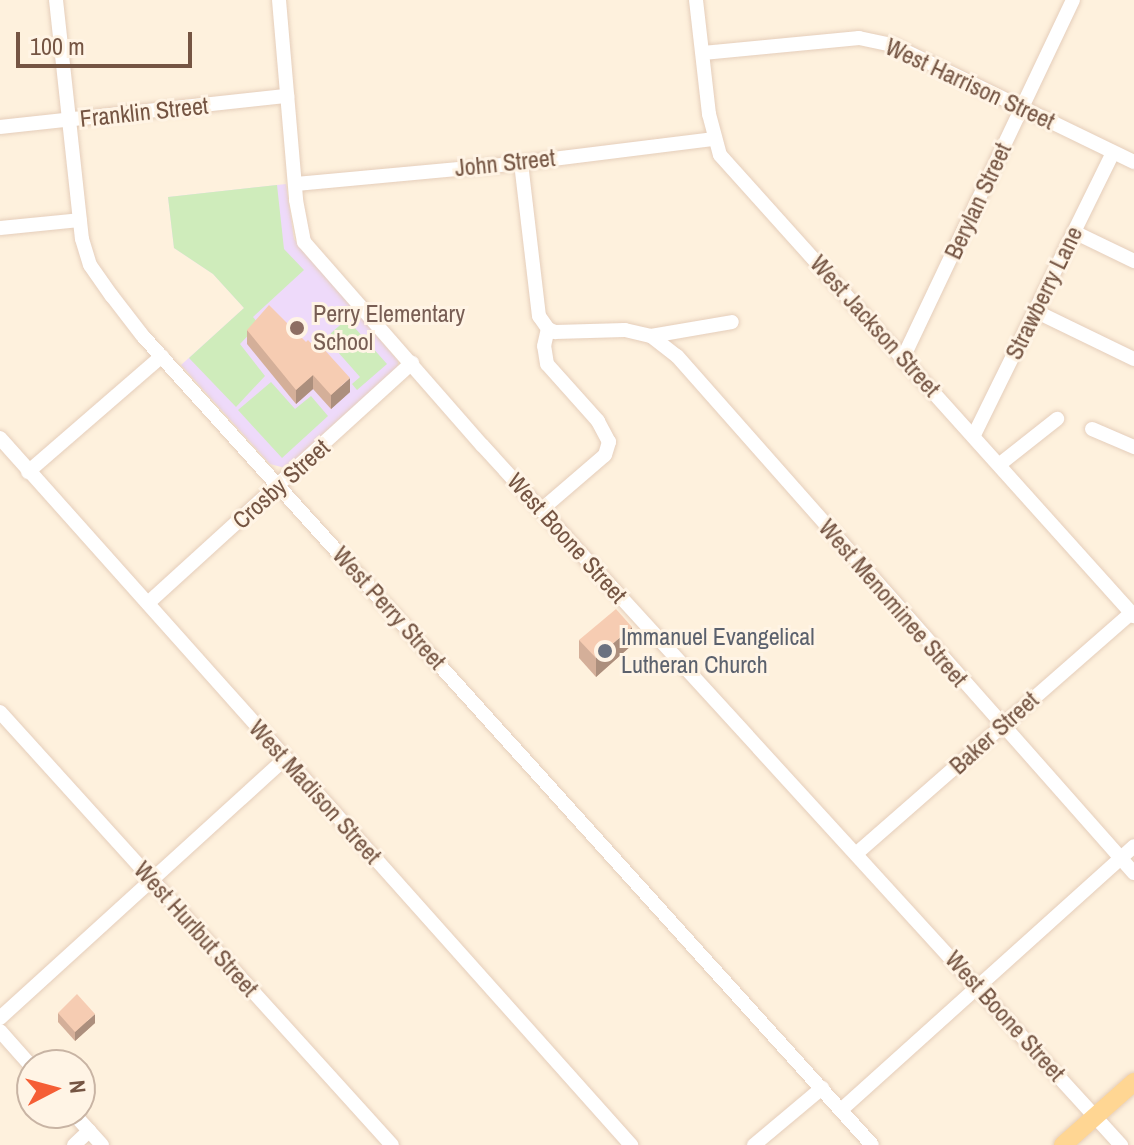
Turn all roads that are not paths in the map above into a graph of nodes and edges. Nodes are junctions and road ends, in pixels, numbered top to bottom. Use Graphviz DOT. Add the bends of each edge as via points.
graph roads {
  1 [pos="56,0"];
  2 [pos="279,0"];
  3 [pos="696,0"];
  4 [pos="1073,0"];
  5 [pos="703,53"];
  6 [pos="287,96"];
  7 [pos="1021,106"];
  8 [pos="68,120"];
  9 [pos="0,127"];
  10 [pos="713,139"];
  11 [pos="1113,152"];
  12 [pos="1134,162"];
  13 [pos="521,163"];
  14 [pos="296,184"];
  15 [pos="80,220"];
  16 [pos="0,228"];
  17 [pos="1074,232"];
  18 [pos="1134,261"];
  19 [pos="1035,311"];
  20 [pos="732,322"];
  21 [pos="548,329"];
  22 [pos="651,336"];
  23 [pos="162,356"];
  24 [pos="903,358"];
  25 [pos="1134,359"];
  26 [pos="412,363"];
  27 [pos="1057,419"];
  28 [pos="1092,429"];
  29 [pos="974,435"];
  30 [pos="0,438"];
  31 [pos="1134,447"];
  32 [pos="1000,464"];
  33 [pos="28,472"];
  34 [pos="279,485"];
  35 [pos="541,510"];
  36 [pos="148,603"];
  37 [pos="1133,614"];
  38 [pos="0,712"];
  39 [pos="1002,727"];
  40 [pos="285,759"];
  41 [pos="1134,846"];
  42 [pos="857,853"];
  43 [pos="1120,858"];
  44 [pos="1134,873"];
  45 [pos="152,881"];
  46 [pos="978,986"];
  47 [pos="0,1018"];
  48 [pos="0,1031"];
  49 [pos="16,1049"];
  50 [pos="1134,1082"];
  51 [pos="822,1088"];
  52 [pos="841,1110"];
  53 [pos="1096,1117"];
  54 [pos="89,1131"];
  55 [pos="74,1145"];
  56 [pos="102,1145"];
  57 [pos="392,1145"];
  58 [pos="631,1145"];
  59 [pos="754,1145"];
  60 [pos="872,1145"];
  61 [pos="1063,1145"];
  62 [pos="1121,1145"];
  1 -- 8 [label="street, West Perry Street"];
  2 -- 6 [label="street, West Boone Street"];
  3 -- 5 [label="street, West Jackson Street"];
  4 -- 7 [label="street, Berylan Street"];
  5 -- 7 [label="street, West Harrison Street" via="859,38 893,45"];
  5 -- 10 [label="street, West Jackson Street"];
  6 -- 8 [label="street, Franklin Street"];
  6 -- 14 [label="street, West Boone Street"];
  7 -- 11 [label="street, West Harrison Street"];
  7 -- 24 [label="street, Berylan Street"];
  8 -- 9 [label="street, Franklin Street"];
  8 -- 15 [label="street, West Perry Street"];
  10 -- 13 [label="street, John Street"];
  10 -- 24 [label="street, West Jackson Street" via="720,155"];
  11 -- 12 [label="street, West Harrison Street"];
  11 -- 17 [label="street, Strawberry Lane"];
  13 -- 14 [label="street, John Street"];
  13 -- 21 [label="street" via="539,316"];
  14 -- 26 [label="street, West Boone Street" via="304,242"];
  15 -- 16 [label="street"];
  15 -- 23 [label="street, West Perry Street" via="90,265"];
  17 -- 18 [label="street"];
  17 -- 19 [label="street, Strawberry Lane"];
  19 -- 25 [label="street"];
  19 -- 29 [label="street, Strawberry Lane"];
  20 -- 22 [label="street"];
  21 -- 22 [label="street" via="625,330"];
  21 -- 35 [label="street" via="547,364 598,421 609,442 605,455"];
  22 -- 39 [label="street, West Menominee Street" via="677,356"];
  23 -- 33 [label="street"];
  23 -- 34 [label="street, West Perry Street"];
  24 -- 29 [label="street, West Jackson Street"];
  26 -- 34 [label="street, Crosby Street"];
  26 -- 35 [label="street, West Boone Street"];
  27 -- 32 [label="street"];
  28 -- 31 [label="street"];
  29 -- 32 [label="street, West Jackson Street"];
  30 -- 33 [label="street, West Madison Street"];
  32 -- 37 [label="street, West Jackson Street"];
  33 -- 36 [label="street, West Madison Street"];
  34 -- 36 [label="street, Crosby Street"];
  34 -- 51 [label="street, West Perry Street"];
  35 -- 42 [label="street, West Boone Street"];
  36 -- 40 [label="street, West Madison Street"];
  37 -- 39 [label="street, Baker Street"];
  38 -- 45 [label="street, West Hurlbut Street"];
  39 -- 42 [label="street, Baker Street"];
  39 -- 43 [label="street, West Menominee Street"];
  40 -- 45 [label="street"];
  40 -- 58 [label="street, West Madison Street"];
  41 -- 43 [label="street"];
  42 -- 46 [label="street, West Boone Street"];
  43 -- 44 [label="street, West Menominee Street"];
  43 -- 46 [label="street"];
  45 -- 47 [label="street"];
  45 -- 57 [label="street, West Hurlbut Street"];
  46 -- 52 [label="street"];
  46 -- 53 [label="street, West Boone Street"];
  48 -- 49 [label="street"];
  50 -- 53 [label="main road"];
  51 -- 52 [label="street, West Perry Street"];
  51 -- 59 [label="street"];
  52 -- 60 [label="street, West Perry Street"];
  53 -- 61 [label="main road"];
  53 -- 62 [label="street, West Boone Street"];
  54 -- 55 [label="street"];
  54 -- 56 [label="street"];
}
